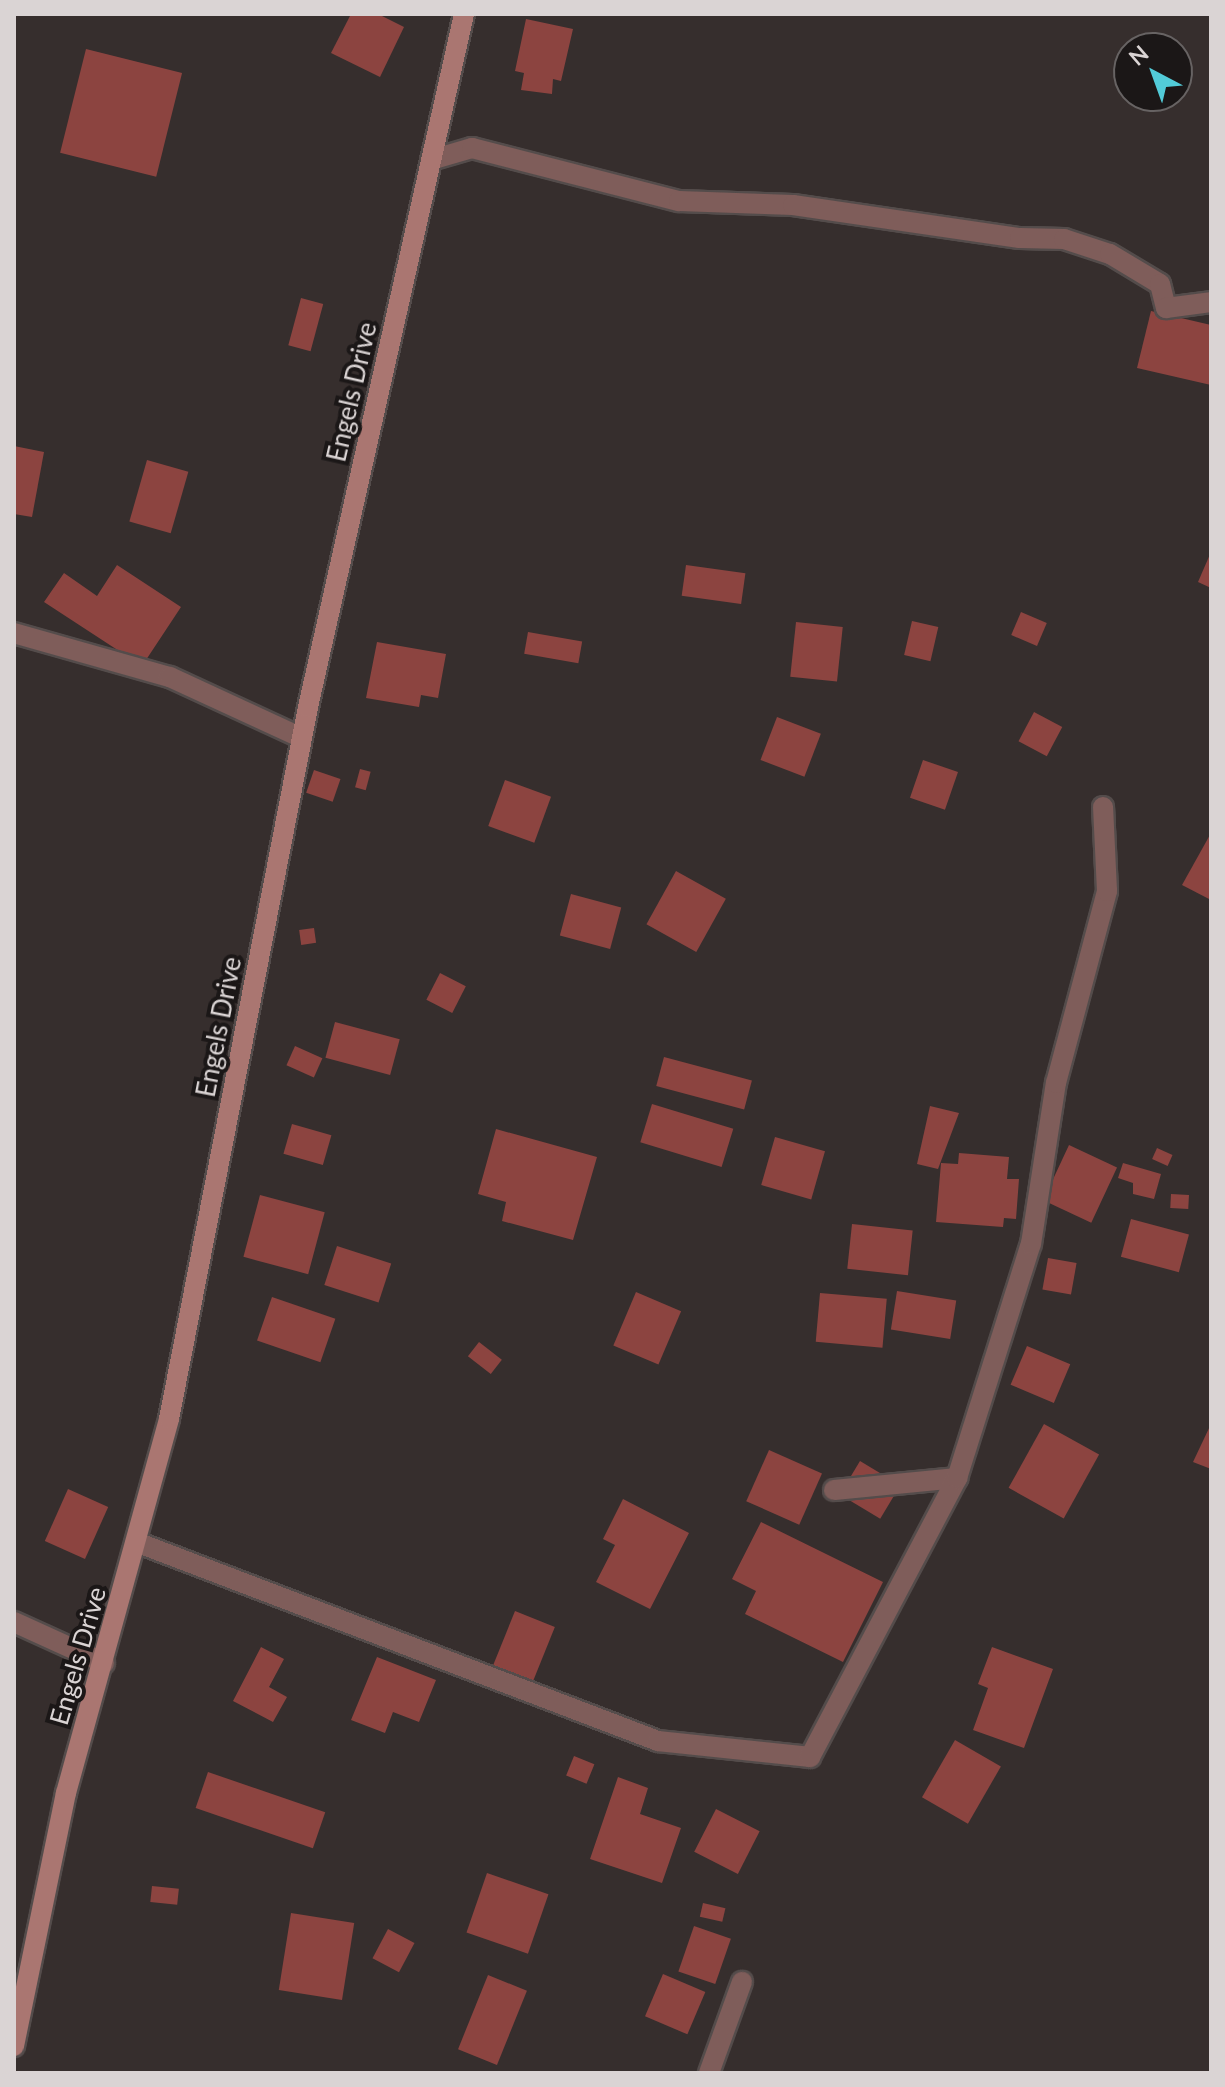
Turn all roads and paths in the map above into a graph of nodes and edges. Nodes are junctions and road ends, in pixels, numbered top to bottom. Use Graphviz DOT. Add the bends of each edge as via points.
graph roads {
  1 [pos="464,14"];
  2 [pos="431,160"];
  3 [pos="1211,302"];
  4 [pos="14,633"];
  5 [pos="302,738"];
  6 [pos="1103,807"];
  7 [pos="957,1478"];
  8 [pos="834,1490"];
  9 [pos="136,1542"];
  10 [pos="14,1622"];
  11 [pos="104,1663"];
  12 [pos="742,1982"];
  13 [pos="14,2046"];
  14 [pos="709,2073"];
  1 -- 2 [label="street, Engels Drive"];
  2 -- 3 [label="street" via="472,148 666,199 793,205 1020,238 1064,239 1110,254 1160,284 1166,308"];
  2 -- 5 [label="street, Engels Drive"];
  4 -- 5 [label="street" via="170,677"];
  5 -- 9 [label="street, Engels Drive" via="169,1419"];
  6 -- 7 [label="street" via="1107,891 1056,1083 1031,1244"];
  7 -- 8 [label="street"];
  7 -- 9 [label="street" via="810,1757 658,1741"];
  9 -- 11 [label="street, Engels Drive"];
  10 -- 11 [label="street"];
  11 -- 13 [label="street, Engels Drive" via="66,1793"];
  12 -- 14 [label="street"];
}
